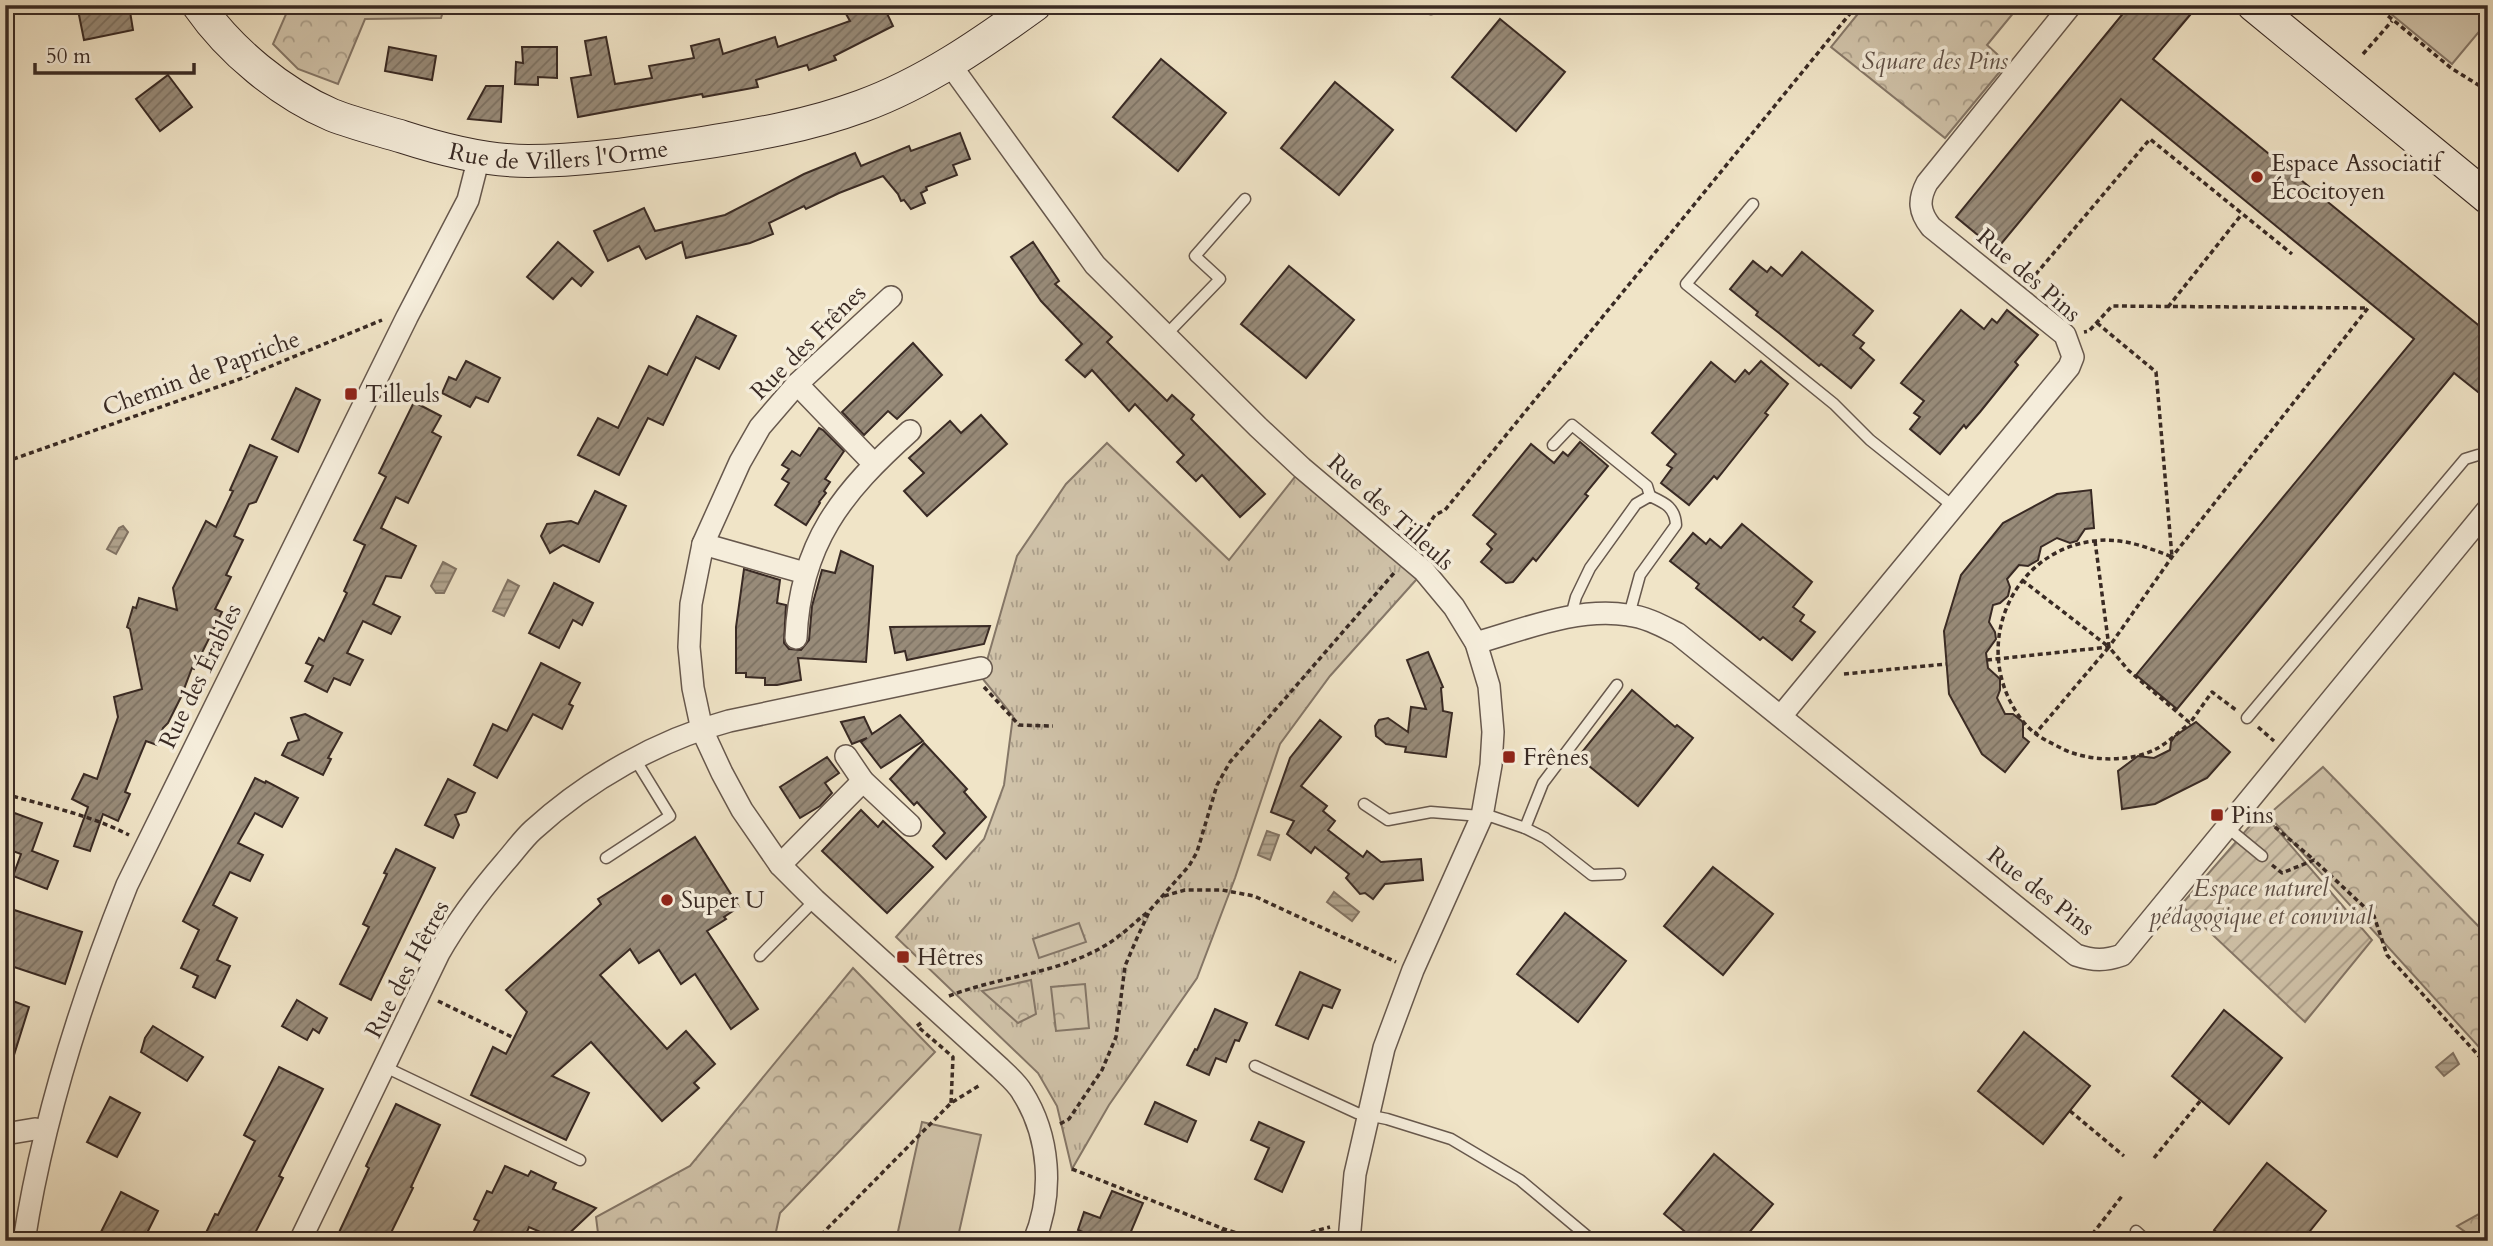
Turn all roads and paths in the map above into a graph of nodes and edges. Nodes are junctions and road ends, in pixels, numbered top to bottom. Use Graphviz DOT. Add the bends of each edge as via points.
graph roads {
  1 [pos="198,5"];
  2 [pos="1035,5"];
  3 [pos="1857,5"];
  4 [pos="1882,5"];
  5 [pos="2071,5"];
  6 [pos="2253,5"];
  7 [pos="2375,5"];
  8 [pos="2392,21"];
  9 [pos="2363,54"];
  10 [pos="949,63"];
  11 [pos="2488,91"];
  12 [pos="479,156"];
  13 [pos="2488,198"];
  14 [pos="1245,199"];
  15 [pos="1753,204"];
  16 [pos="2242,214"];
  17 [pos="2292,254"];
  18 [pos="2017,296"];
  19 [pos="891,297"];
  20 [pos="2168,307"];
  21 [pos="407,317"];
  22 [pos="2097,322"];
  23 [pos="1166,335"];
  24 [pos="2065,335"];
  25 [pos="797,384"];
  26 [pos="910,431"];
  27 [pos="1553,445"];
  28 [pos="2488,457"];
  29 [pos="5,462"];
  30 [pos="874,464"];
  31 [pos="1650,496"];
  32 [pos="1954,508"];
  33 [pos="2488,509"];
  34 [pos="2095,541"];
  35 [pos="704,544"];
  36 [pos="2172,556"];
  37 [pos="805,573"];
  38 [pos="2022,580"];
  39 [pos="1629,615"];
  40 [pos="1571,616"];
  41 [pos="796,638"];
  42 [pos="1476,643"];
  43 [pos="2109,647"];
  44 [pos="1997,659"];
  45 [pos="1987,660"];
  46 [pos="1946,664"];
  47 [pos="975,669"];
  48 [pos="1814,677"];
  49 [pos="1617,685"];
  50 [pos="1781,716"];
  51 [pos="2247,718"];
  52 [pos="2190,723"];
  53 [pos="1053,726"];
  54 [pos="702,730"];
  55 [pos="2035,734"];
  56 [pos="2289,753"];
  57 [pos="846,756"];
  58 [pos="635,759"];
  59 [pos="863,781"];
  60 [pos="5,794"];
  61 [pos="1364,804"];
  62 [pos="2247,804"];
  63 [pos="1482,816"];
  64 [pos="910,825"];
  65 [pos="1525,828"];
  66 [pos="2228,828"];
  67 [pos="146,843"];
  68 [pos="2262,856"];
  69 [pos="606,858"];
  70 [pos="2314,860"];
  71 [pos="780,865"];
  72 [pos="1620,874"];
  73 [pos="1163,896"];
  74 [pos="815,900"];
  75 [pos="1150,910"];
  76 [pos="760,956"];
  77 [pos="1413,970"];
  78 [pos="421,992"];
  79 [pos="935,1009"];
  80 [pos="514,1038"];
  81 [pos="1255,1066"];
  82 [pos="2488,1066"];
  83 [pos="385,1067"];
  84 [pos="980,1085"];
  85 [pos="2201,1100"];
  86 [pos="951,1103"];
  87 [pos="2070,1111"];
  88 [pos="1369,1115"];
  89 [pos="45,1131"];
  90 [pos="5,1134"];
  91 [pos="2124,1156"];
  92 [pos="2154,1158"];
  93 [pos="580,1160"];
  94 [pos="1072,1168"];
  95 [pos="2122,1196"];
  96 [pos="1224,1229"];
  97 [pos="2488,1229"];
  98 [pos="2136,1231"];
  99 [pos="1349,1234"];
  100 [pos="1288,1239"];
  101 [pos="24,1241"];
  102 [pos="300,1241"];
  103 [pos="815,1241"];
  104 [pos="1034,1241"];
  105 [pos="1217,1241"];
  106 [pos="1263,1241"];
  107 [pos="1278,1241"];
  108 [pos="1300,1241"];
  109 [pos="1593,1241"];
  110 [pos="2087,1241"];
  111 [pos="2147,1241"];
  112 [pos="2463,1241"];
  1 -- 12 [label="main road, Rue de Villers l'Orme" via="252,63 290,92 332,114 426,145"];
  2 -- 10 [label="main road, Rue de Villers l'Orme"];
  3 -- 4 [label="path" via="1852,12"];
  5 -- 18 [label="street, Rue des Pins" via="1920,195 1924,218 1931,227"];
  6 -- 13 [label="main road"];
  7 -- 8 [label="path"];
  8 -- 9 [label="path"];
  8 -- 11 [label="path"];
  10 -- 12 [label="main road, Rue de Villers l'Orme" via="863,106 756,135 564,159"];
  10 -- 23 [label="street, Rue des Tilleuls" via="1096,265"];
  12 -- 21 [label="street, Rue des Érables" via="468,200"];
  14 -- 23 [label="lane" via="1195,256 1220,279"];
  15 -- 32 [label="lane" via="1686,284"];
  16 -- 17 [label="path"];
  16 -- 18 [label="path" via="2150,139"];
  16 -- 20 [label="path"];
  18 -- 24 [label="street, Rue des Pins"];
  19 -- 25 [label="street, Rue des Frênes"];
  20 -- 22 [label="path" via="2112,306"];
  20 -- 36 [label="path" via="2368,308"];
  21 -- 29 [label="path, Chemin de Papriche" via="396,314 240,379"];
  21 -- 67 [label="street, Rue des Érables"];
  22 -- 24 [label="path" via="2089,331"];
  22 -- 36 [label="path" via="2156,372"];
  23 -- 42 [label="street, Rue des Tilleuls" via="1302,468 1424,571"];
  24 -- 32 [label="street, Rue des Pins" via="2073,357 2068,367"];
  25 -- 30 [label="street"];
  25 -- 35 [label="street, Rue des Frênes" via="760,427"];
  26 -- 30 [label="street"];
  27 -- 31 [label="lane" via="1572,425 1647,486"];
  28 -- 51 [label="lane" via="2465,459"];
  30 -- 37 [label="street" via="836,510"];
  31 -- 39 [label="lane" via="1670,506 1676,525 1640,575"];
  31 -- 40 [label="lane" via="1636,504 1590,568"];
  32 -- 48 [label="street, Rue des Pins"];
  33 -- 56 [label="street, Rue des Pins"];
  34 -- 36 [label="path" via="2122,541"];
  34 -- 38 [label="path" via="2067,547 2043,560"];
  34 -- 43 [label="path"];
  35 -- 37 [label="street"];
  35 -- 54 [label="street, Rue des Frênes" via="691,604 689,647"];
  36 -- 43 [label="path"];
  37 -- 41 [label="street"];
  38 -- 43 [label="path"];
  38 -- 44 [label="path" via="1998,630"];
  39 -- 40 [label="street, Rue des Pins"];
  39 -- 50 [label="street, Rue des Pins" via="1653,621 1678,635"];
  40 -- 42 [label="street, Rue des Pins"];
  42 -- 63 [label="street, Rue des Tilleuls" via="1489,686 1493,732"];
  43 -- 44 [label="path"];
  43 -- 52 [label="path" via="2128,670"];
  43 -- 55 [label="path"];
  44 -- 45 [label="path"];
  44 -- 55 [label="path" via="2007,695"];
  46 -- 48 [label="path"];
  47 -- 53 [label="path" via="1019,725"];
  47 -- 54 [label="street, Rue des Hêtres"];
  48 -- 50 [label="street, Rue des Pins"];
  49 -- 65 [label="lane" via="1543,783"];
  50 -- 66 [label="street, Rue des Pins" via="2076,955 2093,961 2122,955"];
  51 -- 52 [label="path" via="2212,692"];
  51 -- 56 [label="path"];
  52 -- 55 [label="path" via="2156,749 2115,760 2072,755"];
  54 -- 58 [label="street, Rue des Hêtres"];
  54 -- 71 [label="street, Rue des Frênes" via="742,810"];
  56 -- 62 [label="street, Rue des Pins"];
  57 -- 59 [label="street"];
  58 -- 69 [label="lane" via="670,816"];
  58 -- 78 [label="street, Rue des Hêtres" via="574,796 531,831 458,920"];
  59 -- 64 [label="street"];
  59 -- 71 [label="street"];
  60 -- 67 [label="path" via="58,807"];
  61 -- 63 [label="lane" via="1388,820 1431,812"];
  62 -- 66 [label="street, Rue des Pins"];
  62 -- 70 [label="path"];
  63 -- 65 [label="lane"];
  63 -- 77 [label="street, Rue des Tilleuls"];
  65 -- 72 [label="lane" via="1591,875"];
  66 -- 68 [label="lane"];
  67 -- 89 [label="street, Rue des Érables" via="95,966"];
  68 -- 70 [label="path" via="2282,873"];
  70 -- 82 [label="path" via="2374,916 2386,955"];
  71 -- 74 [label="street, Rue des Frênes"];
  73 -- 77 [label="path" via="1185,890 1222,890 1254,896"];
  74 -- 76 [label="lane"];
  74 -- 79 [label="street, Rue des Frênes"];
  75 -- 79 [label="path" via="1107,945 1047,970 964,990"];
  77 -- 88 [label="street, Rue des Tilleuls" via="1384,1048"];
  78 -- 80 [label="path"];
  78 -- 83 [label="street, Rue des Hêtres"];
  79 -- 86 [label="path" via="918,1026 953,1057"];
  79 -- 104 [label="street, Rue des Frênes" via="1022,1091 1040,1132 1047,1186"];
  81 -- 88 [label="lane"];
  83 -- 93 [label="lane"];
  83 -- 102 [label="street, Rue des Hêtres"];
  84 -- 86 [label="path"];
  85 -- 92 [label="path"];
  86 -- 103 [label="path"];
  87 -- 91 [label="path"];
  88 -- 99 [label="street, Rue des Tilleuls" via="1355,1174"];
  88 -- 109 [label="lane" via="1451,1139 1520,1180"];
  89 -- 90 [label="street"];
  89 -- 101 [label="street, Rue des Érables"];
  94 -- 96 [label="path"];
  95 -- 110 [label="path"];
  96 -- 105 [label="path"];
  96 -- 106 [label="path"];
  97 -- 112 [label="path"];
  98 -- 111 [label="lane"];
  99 -- 100 [label="path" via="1321,1228"];
  100 -- 107 [label="path"];
  100 -- 108 [label="path"];
}
